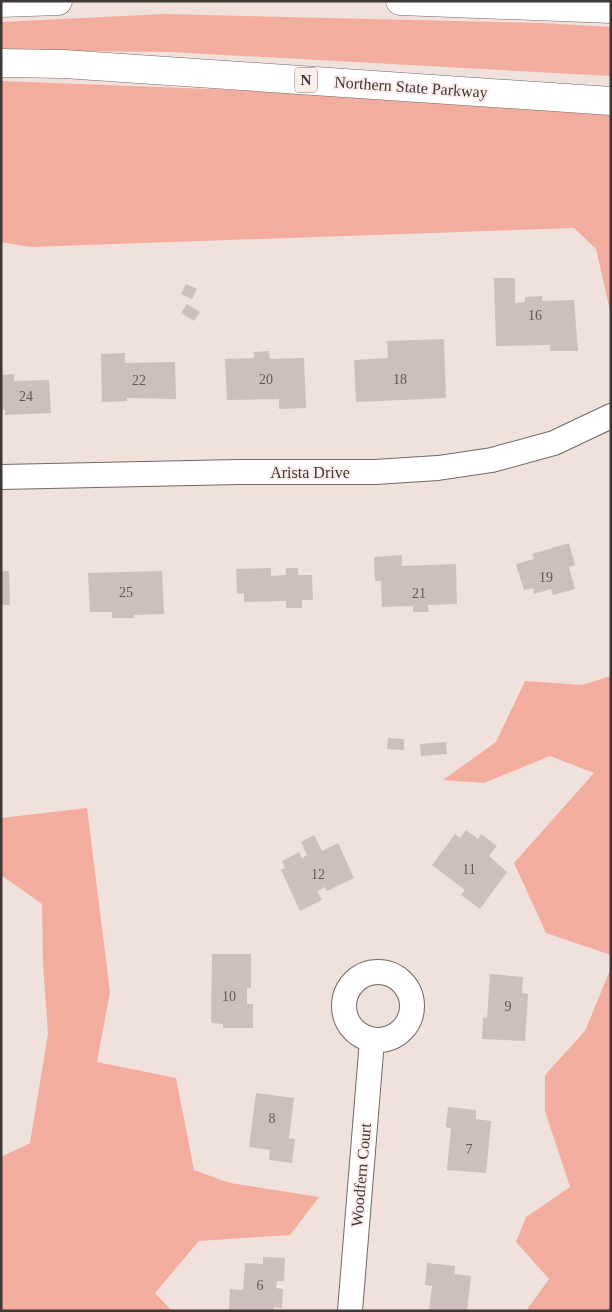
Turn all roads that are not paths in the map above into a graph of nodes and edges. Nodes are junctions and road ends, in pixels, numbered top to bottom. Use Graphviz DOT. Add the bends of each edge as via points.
graph roads {
  1 [pos="58,1"];
  2 [pos="400,1"];
  3 [pos="1,3"];
  4 [pos="611,9"];
  5 [pos="1,63"];
  6 [pos="611,101"];
  7 [pos="611,416"];
  8 [pos="1,477"];
  9 [pos="372,1040"];
  10 [pos="350,1311"];
  1 -- 3 [label="highway"];
  2 -- 4 [label="highway"];
  5 -- 6 [label="highway, Northern State Parkway / N" via="64,64"];
  7 -- 8 [label="street, Arista Drive" via="554,443 492,460 438,468 375,472"];
  9 -- 10 [label="street, Woodfern Court"];
}
